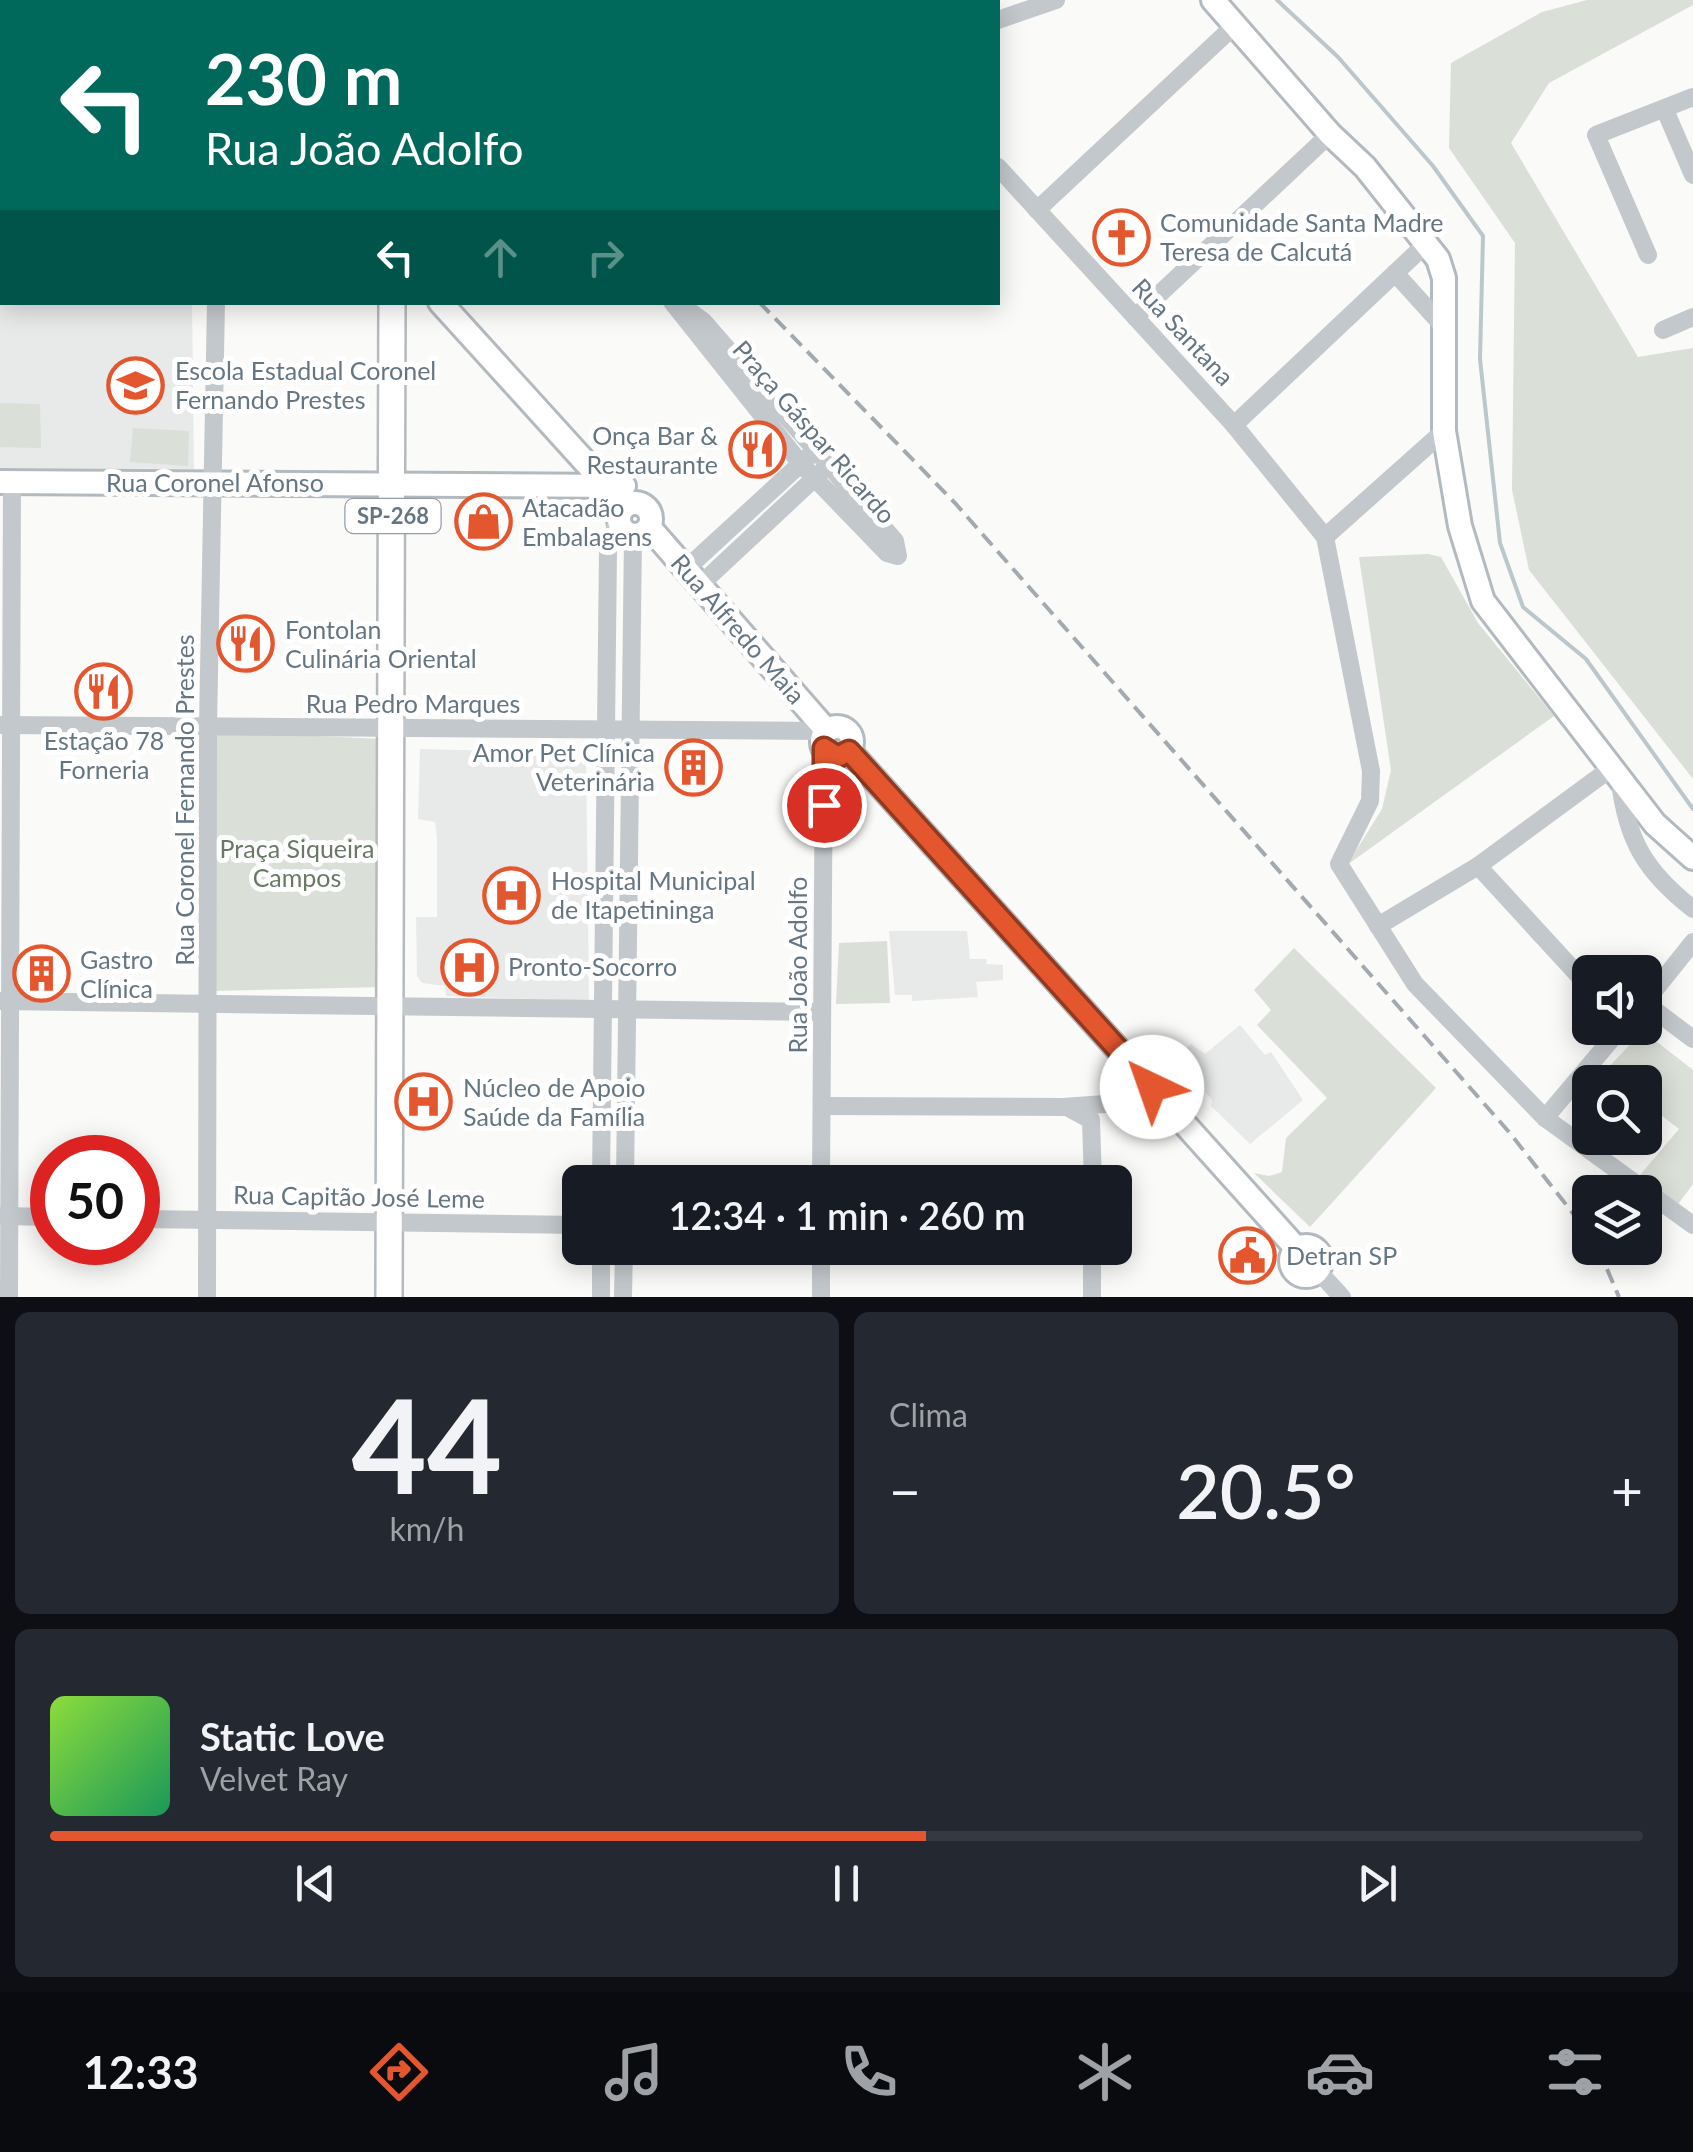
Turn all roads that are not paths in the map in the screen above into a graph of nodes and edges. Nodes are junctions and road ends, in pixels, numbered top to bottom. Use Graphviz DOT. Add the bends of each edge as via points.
graph roads {
  1 [pos="1056,0"];
  2 [pos="1213,0"];
  3 [pos="1000,19"];
  4 [pos="1234,26"];
  5 [pos="1693,97"];
  6 [pos="1665,110"];
  7 [pos="1330,134"];
  8 [pos="1000,169"];
  9 [pos="1693,176"];
  10 [pos="1037,210"];
  11 [pos="1428,242"];
  12 [pos="1648,255"];
  13 [pos="1395,273"];
  14 [pos="216,305"];
  15 [pos="392,305"];
  16 [pos="443,305"];
  17 [pos="676,305"];
  18 [pos="679,305"];
  19 [pos="1693,316"];
  20 [pos="1135,317"];
  21 [pos="1443,326"];
  22 [pos="1663,330"];
  23 [pos="1234,424"];
  24 [pos="1444,431"];
  25 [pos="822,457"];
  26 [pos="808,471"];
  27 [pos="6,482"];
  28 [pos="394,483"];
  29 [pos="215,484"];
  30 [pos="628,509"];
  31 [pos="1324,537"];
  32 [pos="693,577"];
  33 [pos="4,725"];
  34 [pos="208,726"];
  35 [pos="394,730"];
  36 [pos="606,730"];
  37 [pos="630,730"];
  38 [pos="826,737"];
  39 [pos="1615,775"];
  40 [pos="1693,858"];
  41 [pos="1478,866"];
  42 [pos="4,892"];
  43 [pos="1693,909"];
  44 [pos="1378,926"];
  45 [pos="1693,942"];
  46 [pos="1572,968"];
  47 [pos="1662,981"];
  48 [pos="390,994"];
  49 [pos="4,1001"];
  50 [pos="210,1002"];
  51 [pos="602,1008"];
  52 [pos="627,1009"];
  53 [pos="822,1012"];
  54 [pos="1662,1016"];
  55 [pos="1693,1039"];
  56 [pos="1607,1045"];
  57 [pos="1149,1094"];
  58 [pos="1119,1103"];
  59 [pos="822,1106"];
  60 [pos="1063,1106"];
  61 [pos="1545,1118"];
  62 [pos="1093,1136"];
  63 [pos="601,1165"];
  64 [pos="625,1165"];
  65 [pos="821,1165"];
  66 [pos="1093,1165"];
  67 [pos="4,1216"];
  68 [pos="30,1217"];
  69 [pos="160,1219"];
  70 [pos="207,1220"];
  71 [pos="389,1223"];
  72 [pos="1693,1224"];
  73 [pos="562,1225"];
  74 [pos="1294,1256"];
  75 [pos="601,1265"];
  76 [pos="624,1265"];
  77 [pos="821,1265"];
  78 [pos="1092,1265"];
  79 [pos="1318,1271"];
  80 [pos="9,1297"];
  81 [pos="207,1297"];
  82 [pos="389,1297"];
  83 [pos="601,1297"];
  84 [pos="624,1297"];
  85 [pos="820,1297"];
  86 [pos="1092,1297"];
  87 [pos="1291,1297"];
  88 [pos="1342,1297"];
  1 -- 3 [label="street"];
  2 -- 4 [label="main road"];
  4 -- 7 [label="main road"];
  4 -- 10 [label="street"];
  5 -- 6 [label="street"];
  6 -- 9 [label="street"];
  6 -- 12 [label="street" via="1596,134"];
  7 -- 11 [label="main road"];
  7 -- 20 [label="street"];
  8 -- 10 [label="street, Rua Santana"];
  10 -- 20 [label="street, Rua Santana"];
  11 -- 13 [label="street"];
  11 -- 21 [label="main road" via="1444,278"];
  13 -- 21 [label="street"];
  13 -- 23 [label="street"];
  14 -- 29 [label="street, Rua Coronel Fernando Prestes"];
  15 -- 28 [label="main road, SP-268"];
  16 -- 30 [label="main road, Rua Alfredo Maia"];
  17 -- 26 [label="street, Praça Gáspar Ricardo"];
  18 -- 25 [label="street, Praça Gáspar Ricardo" via="703,321"];
  19 -- 22 [label="street"];
  20 -- 23 [label="street, Rua Santana"];
  21 -- 24 [label="main road"];
  23 -- 31 [label="street, Rua Santana"];
  24 -- 31 [label="street"];
  24 -- 39 [label="main road" via="1460,526 1483,601"];
  25 -- 26 [label="street"];
  25 -- 26 [label="street, Praça Gáspar Ricardo" via="895,541 898,556 888,554"];
  26 -- 32 [label="street"];
  27 -- 29 [label="main road, Rua Coronel Afonso"];
  27 -- 33 [label="street"];
  28 -- 29 [label="main road, Rua Coronel Afonso"];
  28 -- 30 [label="main road, Rua Coronel Afonso"];
  28 -- 35 [label="main road, SP-268"];
  29 -- 34 [label="street, Rua Coronel Fernando Prestes"];
  30 -- 32 [label="main road, Rua Alfredo Maia"];
  30 -- 36 [label="street" via="608,549"];
  30 -- 37 [label="street"];
  31 -- 44 [label="street" via="1371,771 1370,801 1339,864"];
  32 -- 38 [label="main road, Rua Alfredo Maia"];
  33 -- 34 [label="street, Rua Pedro Marques"];
  33 -- 42 [label="street"];
  34 -- 35 [label="street, Rua Pedro Marques"];
  34 -- 50 [label="street, Rua Coronel Fernando Prestes"];
  35 -- 36 [label="street, Rua Pedro Marques"];
  35 -- 48 [label="main road, SP-268"];
  36 -- 37 [label="street, Rua Pedro Marques"];
  36 -- 51 [label="street"];
  37 -- 38 [label="street, Rua Pedro Marques"];
  37 -- 52 [label="street"];
  38 -- 53 [label="street, Rua João Adolfo"];
  38 -- 57 [label="main road" via="838,757 849,751"];
  39 -- 40 [label="main road"];
  39 -- 41 [label="street"];
  39 -- 43 [label="street" via="1625,823 1652,873"];
  41 -- 44 [label="street"];
  41 -- 46 [label="street"];
  42 -- 49 [label="street"];
  44 -- 61 [label="street" via="1415,984"];
  45 -- 47 [label="street"];
  48 -- 50 [label="street"];
  48 -- 51 [label="street"];
  48 -- 71 [label="main road, SP-268"];
  49 -- 50 [label="street"];
  49 -- 67 [label="street"];
  50 -- 70 [label="street, Rua Coronel Fernando Prestes"];
  51 -- 52 [label="street"];
  51 -- 63 [label="street"];
  52 -- 53 [label="street"];
  52 -- 64 [label="street"];
  53 -- 59 [label="street, Rua João Adolfo"];
  54 -- 55 [label="street"];
  56 -- 61 [label="street"];
  57 -- 58 [label="street"];
  57 -- 74 [label="main road" via="1160,1084 1172,1088 1172,1110"];
  58 -- 60 [label="street"];
  58 -- 62 [label="street"];
  59 -- 60 [label="street"];
  59 -- 65 [label="street, Rua João Adolfo"];
  60 -- 62 [label="street" via="1090,1117"];
  61 -- 72 [label="street"];
  62 -- 66 [label="street"];
  67 -- 68 [label="street"];
  67 -- 80 [label="street"];
  69 -- 70 [label="street, Rua Capitão José Leme"];
  70 -- 71 [label="street, Rua Capitão José Leme"];
  70 -- 81 [label="street, Rua Coronel Fernando Prestes"];
  71 -- 73 [label="street, Rua Capitão José Leme"];
  71 -- 82 [label="main road, SP-268"];
  74 -- 79 [label="main road" via="1317,1250"];
  74 -- 87 [label="main road"];
  75 -- 83 [label="street"];
  76 -- 84 [label="street"];
  77 -- 85 [label="street"];
  78 -- 86 [label="street"];
  79 -- 88 [label="street"];
}
